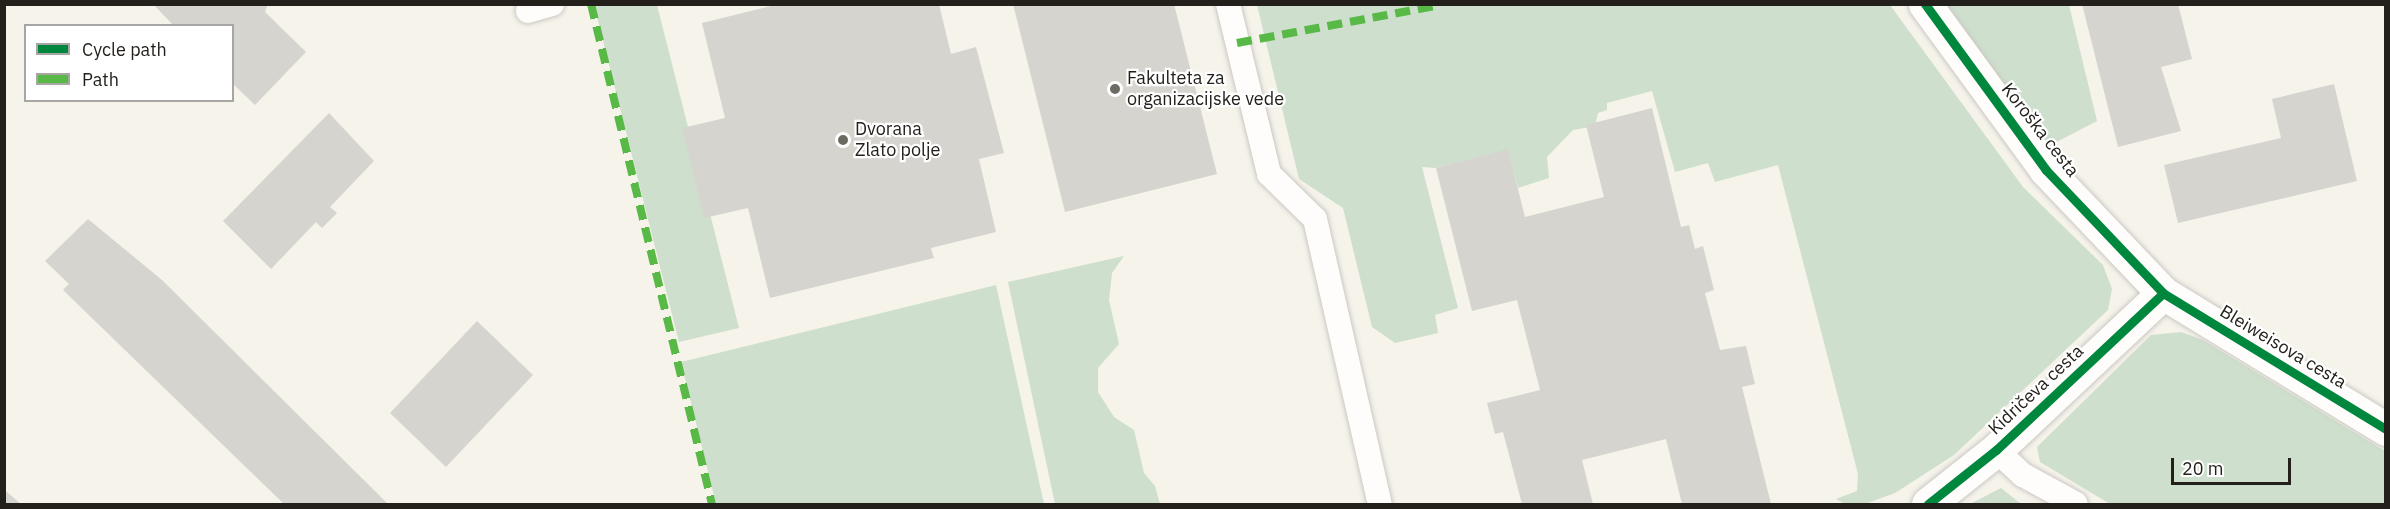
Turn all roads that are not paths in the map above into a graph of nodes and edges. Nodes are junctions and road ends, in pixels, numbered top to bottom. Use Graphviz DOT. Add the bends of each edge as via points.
graph roads {
  1 [pos="552,4"];
  2 [pos="1228,4"];
  3 [pos="1925,4"];
  4 [pos="528,10"];
  5 [pos="2163,293"];
  6 [pos="2385,429"];
  7 [pos="1996,450"];
  8 [pos="1380,504"];
  9 [pos="1928,504"];
  10 [pos="2076,504"];
  1 -- 4 [label="lane"];
  2 -- 8 [label="lane" via="1269,174 1315,219"];
  3 -- 5 [label="street, Koroška cesta" via="2046,170"];
  5 -- 6 [label="street, Bleiweisova cesta"];
  5 -- 7 [label="street, Kidričeva cesta"];
  7 -- 9 [label="street, Kidričeva cesta"];
  7 -- 10 [label="lane" via="2023,476"];
}
